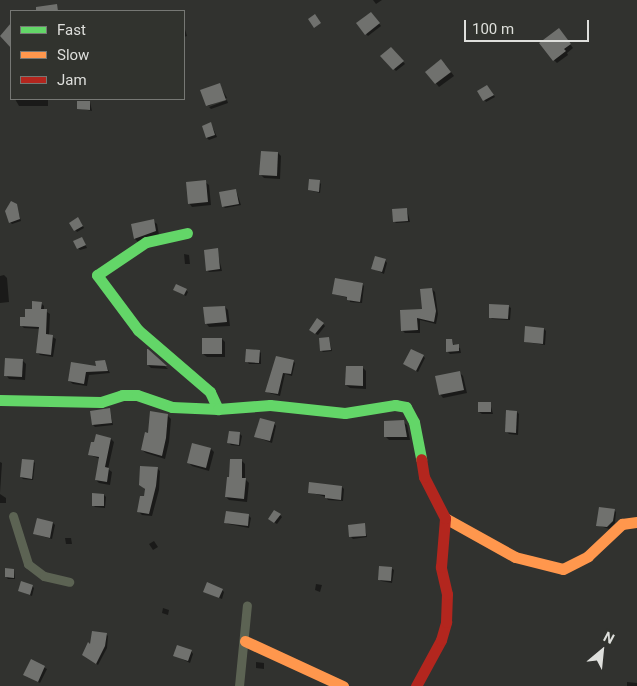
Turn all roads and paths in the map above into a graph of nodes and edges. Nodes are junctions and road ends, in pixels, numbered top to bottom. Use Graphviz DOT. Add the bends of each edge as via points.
graph roads {
  1 [pos="187,233"];
  2 [pos="0,400"];
  3 [pos="218,410"];
  4 [pos="13,516"];
  5 [pos="445,518"];
  6 [pos="637,522"];
  7 [pos="69,582"];
  8 [pos="247,605"];
  9 [pos="245,641"];
  10 [pos="239,686"];
  11 [pos="343,686"];
  12 [pos="416,686"];
  1 -- 3 [label="street" via="146,242 97,275 138,330 210,392"];
  2 -- 3 [label="street" via="101,402 122,395 137,395 172,407"];
  3 -- 5 [label="street" via="270,405 345,413 395,405 406,407 414,422 424,477"];
  4 -- 7 [label="street" via="28,564 44,576"];
  5 -- 6 [label="street" via="516,558 563,569 588,556 622,524"];
  5 -- 12 [label="street" via="441,567 447,594 446,622 441,640"];
  8 -- 9 [label="street"];
  9 -- 10 [label="street"];
  9 -- 11 [label="street"];
}
